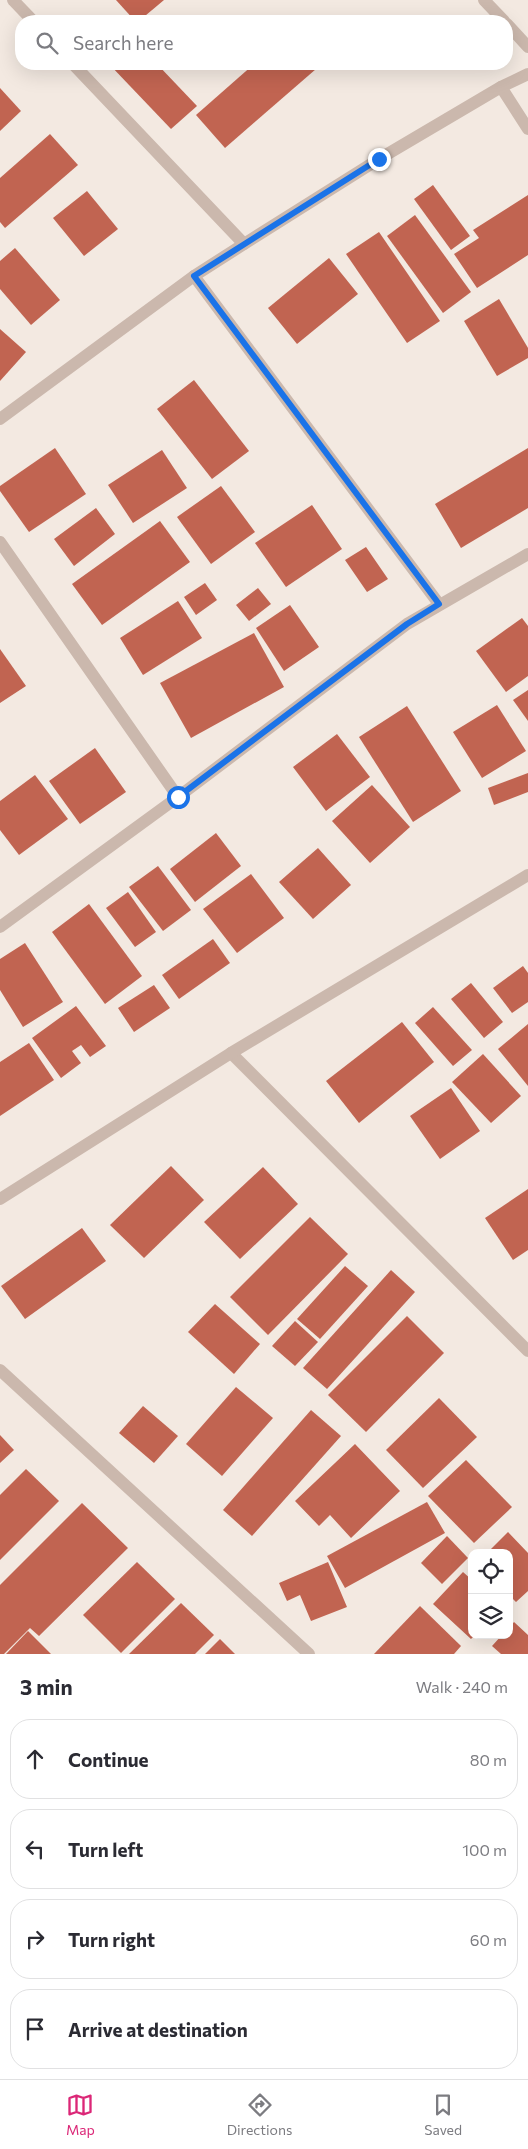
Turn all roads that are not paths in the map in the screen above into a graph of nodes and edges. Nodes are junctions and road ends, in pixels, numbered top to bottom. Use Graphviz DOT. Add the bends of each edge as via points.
graph roads {
  1 [pos="13,0"];
  2 [pos="484,0"];
  3 [pos="27,15"];
  4 [pos="498,15"];
  5 [pos="513,31"];
  6 [pos="528,47"];
  7 [pos="79,70"];
  8 [pos="528,74"];
  9 [pos="501,87"];
  10 [pos="528,129"];
  11 [pos="244,244"];
  12 [pos="194,276"];
  13 [pos="0,420"];
  14 [pos="0,542"];
  15 [pos="528,554"];
  16 [pos="439,604"];
  17 [pos="178,797"];
  18 [pos="528,875"];
  19 [pos="0,928"];
  20 [pos="231,1053"];
  21 [pos="0,1199"];
  22 [pos="528,1350"];
  23 [pos="0,1370"];
  24 [pos="309,1654"];
  1 -- 3 [label="street"];
  2 -- 4 [label="street"];
  5 -- 6 [label="street"];
  7 -- 11 [label="street"];
  8 -- 9 [label="street"];
  9 -- 10 [label="street"];
  9 -- 11 [label="street"];
  11 -- 12 [label="street"];
  12 -- 13 [label="street"];
  12 -- 16 [label="street"];
  14 -- 17 [label="street"];
  15 -- 16 [label="street"];
  16 -- 17 [label="street" via="407,624"];
  17 -- 19 [label="street"];
  18 -- 20 [label="street"];
  20 -- 21 [label="street"];
  20 -- 22 [label="street"];
  23 -- 24 [label="street"];
}
